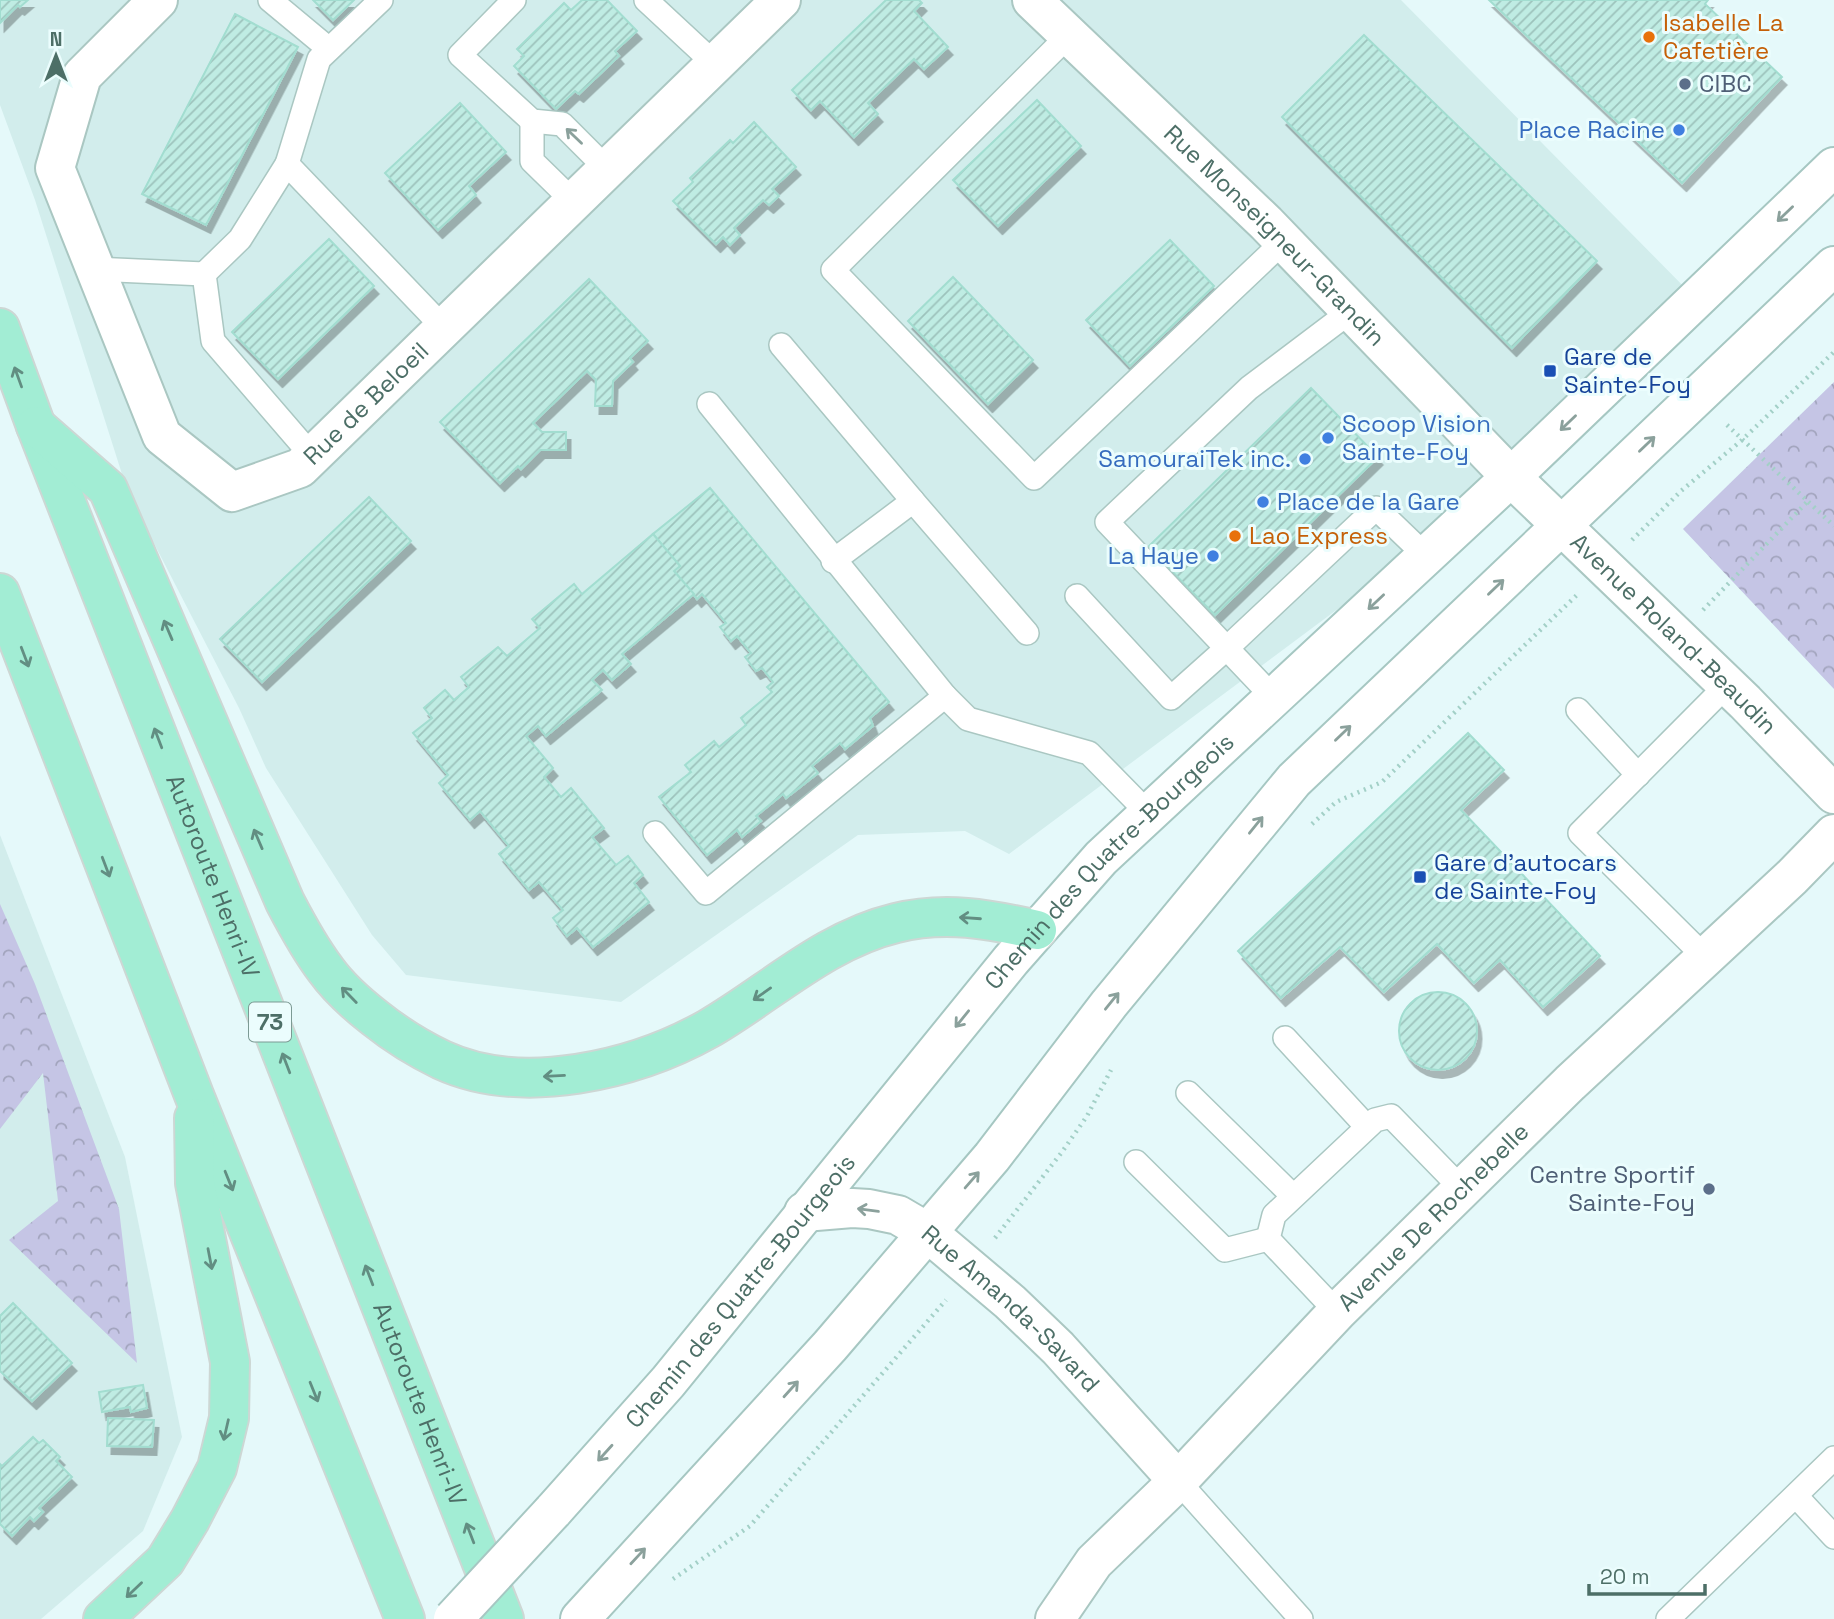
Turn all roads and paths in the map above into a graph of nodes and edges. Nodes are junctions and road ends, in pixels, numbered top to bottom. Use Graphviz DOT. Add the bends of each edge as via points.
graph roads {
  1 [pos="158,0"];
  2 [pos="270,0"];
  3 [pos="381,0"];
  4 [pos="514,0"];
  5 [pos="646,0"];
  6 [pos="782,0"];
  7 [pos="1032,0"];
  8 [pos="1069,34"];
  9 [pos="329,49"];
  10 [pos="716,65"];
  11 [pos="533,121"];
  12 [pos="287,164"];
  13 [pos="1834,167"];
  14 [pos="607,169"];
  15 [pos="574,202"];
  16 [pos="1284,241"];
  17 [pos="1834,266"];
  18 [pos="94,268"];
  19 [pos="204,274"];
  20 [pos="1351,311"];
  21 [pos="0,328"];
  22 [pos="444,328"];
  23 [pos="781,345"];
  24 [pos="1834,352"];
  25 [pos="709,404"];
  26 [pos="1727,425"];
  27 [pos="36,426"];
  28 [pos="1742,440"];
  29 [pos="313,457"];
  30 [pos="1511,477"];
  31 [pos="913,500"];
  32 [pos="1807,502"];
  33 [pos="1561,524"];
  34 [pos="1834,526"];
  35 [pos="1426,556"];
  36 [pos="833,561"];
  37 [pos="1606,568"];
  38 [pos="0,593"];
  39 [pos="1077,596"];
  40 [pos="1027,633"];
  41 [pos="1677,637"];
  42 [pos="1227,649"];
  43 [pos="1727,685"];
  44 [pos="945,696"];
  45 [pos="1274,698"];
  46 [pos="1578,710"];
  47 [pos="1638,775"];
  48 [pos="1834,794"];
  49 [pos="1149,814"];
  50 [pos="655,833"];
  51 [pos="1303,833"];
  52 [pos="1834,834"];
  53 [pos="1037,930"];
  54 [pos="1704,957"];
  55 [pos="1284,1038"];
  56 [pos="1115,1063"];
  57 [pos="1188,1093"];
  58 [pos="194,1095"];
  59 [pos="1367,1127"];
  60 [pos="1136,1162"];
  61 [pos="1461,1188"];
  62 [pos="1293,1196"];
  63 [pos="1015,1211"];
  64 [pos="804,1212"];
  65 [pos="927,1232"];
  66 [pos="1268,1239"];
  67 [pos="1337,1312"];
  68 [pos="930,1321"];
  69 [pos="1834,1458"];
  70 [pos="1178,1481"];
  71 [pos="1796,1496"];
  72 [pos="1834,1537"];
  73 [pos="665,1586"];
  74 [pos="586,1613"];
  75 [pos="103,1619"];
  76 [pos="405,1619"];
  77 [pos="453,1619"];
  78 [pos="504,1619"];
  79 [pos="1055,1619"];
  80 [pos="1301,1619"];
  81 [pos="1668,1619"];
  1 -- 18 [label="street, Rue de Beloeil" via="82,76 55,168"];
  2 -- 9 [label="lane"];
  3 -- 9 [label="lane"];
  4 -- 11 [label="lane" via="460,55"];
  5 -- 10 [label="lane"];
  6 -- 10 [label="street, Rue de Beloeil"];
  7 -- 8 [label="street, Rue Monseigneur-Grandin"];
  8 -- 16 [label="street, Rue Monseigneur-Grandin"];
  8 -- 16 [label="lane" via="833,270 1034,478"];
  9 -- 12 [label="lane" via="319,59"];
  10 -- 14 [label="street, Rue de Beloeil"];
  14 -- 11 [label="lane, one-way" via="562,124"];
  11 -- 15 [label="lane" via="533,161"];
  12 -- 19 [label="lane" via="240,239"];
  12 -- 22 [label="lane"];
  13 -- 30 [label="street, Chemin des Quatre-Bourgeois, one-way"];
  14 -- 15 [label="street, Rue de Beloeil"];
  15 -- 22 [label="street, Rue de Beloeil"];
  16 -- 20 [label="street, Rue Monseigneur-Grandin"];
  33 -- 17 [label="street, one-way"];
  18 -- 19 [label="lane"];
  18 -- 29 [label="street, Rue de Beloeil" via="162,436 232,492 300,468"];
  19 -- 29 [label="lane" via="213,341"];
  20 -- 30 [label="street, Rue Monseigneur-Grandin"];
  20 -- 42 [label="lane" via="1249,388 1107,522"];
  27 -- 21 [label="highway, Autoroute Henri-IV / 73, one-way"];
  22 -- 29 [label="street, Rue de Beloeil"];
  23 -- 31 [label="lane"];
  24 -- 28 [label="path"];
  25 -- 36 [label="lane"];
  26 -- 28 [label="path"];
  53 -- 27 [label="highway, one-way" via="991,919 934,916 851,937 706,1030 669,1048 602,1070 516,1077 443,1061 392,1032 359,1006 327,972 305,939 108,489"];
  78 -- 27 [label="highway, Autoroute Henri-IV / 73, one-way"];
  28 -- 32 [label="path"];
  28 -- 37 [label="path" via="1681,491"];
  30 -- 33 [label="street, Avenue Roland-Beaudin"];
  30 -- 35 [label="street, Chemin des Quatre-Bourgeois"];
  31 -- 36 [label="lane"];
  31 -- 40 [label="lane"];
  32 -- 34 [label="path"];
  32 -- 41 [label="path"];
  33 -- 37 [label="street, Avenue Roland-Beaudin"];
  65 -- 33 [label="street, one-way" via="1294,780"];
  35 -- 42 [label="lane" via="1376,508"];
  35 -- 45 [label="street, Chemin des Quatre-Bourgeois, one-way"];
  36 -- 44 [label="lane"];
  37 -- 41 [label="street, Avenue Roland-Beaudin"];
  37 -- 51 [label="path" via="1382,782 1336,802"];
  38 -- 58 [label="highway, one-way"];
  39 -- 42 [label="lane" via="1171,698"];
  41 -- 43 [label="street, Avenue Roland-Beaudin"];
  42 -- 45 [label="lane"];
  43 -- 47 [label="lane"];
  43 -- 48 [label="street, Avenue Roland-Beaudin"];
  44 -- 49 [label="lane" via="968,719 1089,753"];
  44 -- 50 [label="lane" via="706,893"];
  45 -- 49 [label="street, Chemin des Quatre-Bourgeois"];
  46 -- 47 [label="lane"];
  47 -- 54 [label="lane" via="1580,833"];
  49 -- 53 [label="street, Chemin des Quatre-Bourgeois" via="1101,858"];
  52 -- 54 [label="street, Avenue De Rochebelle"];
  53 -- 64 [label="street, Chemin des Quatre-Bourgeois, one-way"];
  54 -- 61 [label="street, Avenue De Rochebelle"];
  55 -- 59 [label="lane"];
  56 -- 63 [label="path" via="1087,1116"];
  57 -- 62 [label="lane"];
  58 -- 75 [label="highway, one-way" via="195,1183 230,1362 229,1418 217,1468 190,1520 164,1561"];
  58 -- 76 [label="highway, one-way"];
  59 -- 61 [label="lane" via="1391,1116"];
  59 -- 62 [label="lane"];
  60 -- 66 [label="lane" via="1225,1250"];
  61 -- 67 [label="street, Avenue De Rochebelle"];
  62 -- 66 [label="lane" via="1274,1215"];
  65 -- 64 [label="street, Rue Amanda-Savard, one-way" via="898,1215 869,1209"];
  64 -- 77 [label="street, Chemin des Quatre-Bourgeois, one-way, bridge" via="668,1382"];
  65 -- 70 [label="street, Rue Amanda-Savard" via="1058,1348"];
  74 -- 65 [label="street, one-way" via="821,1356"];
  66 -- 67 [label="lane"];
  67 -- 70 [label="street, Avenue De Rochebelle"];
  68 -- 73 [label="path" via="750,1526"];
  69 -- 71 [label="lane"];
  70 -- 79 [label="street, Avenue De Rochebelle" via="1094,1562"];
  70 -- 80 [label="lane"];
  71 -- 72 [label="lane"];
  71 -- 81 [label="lane"];
}
